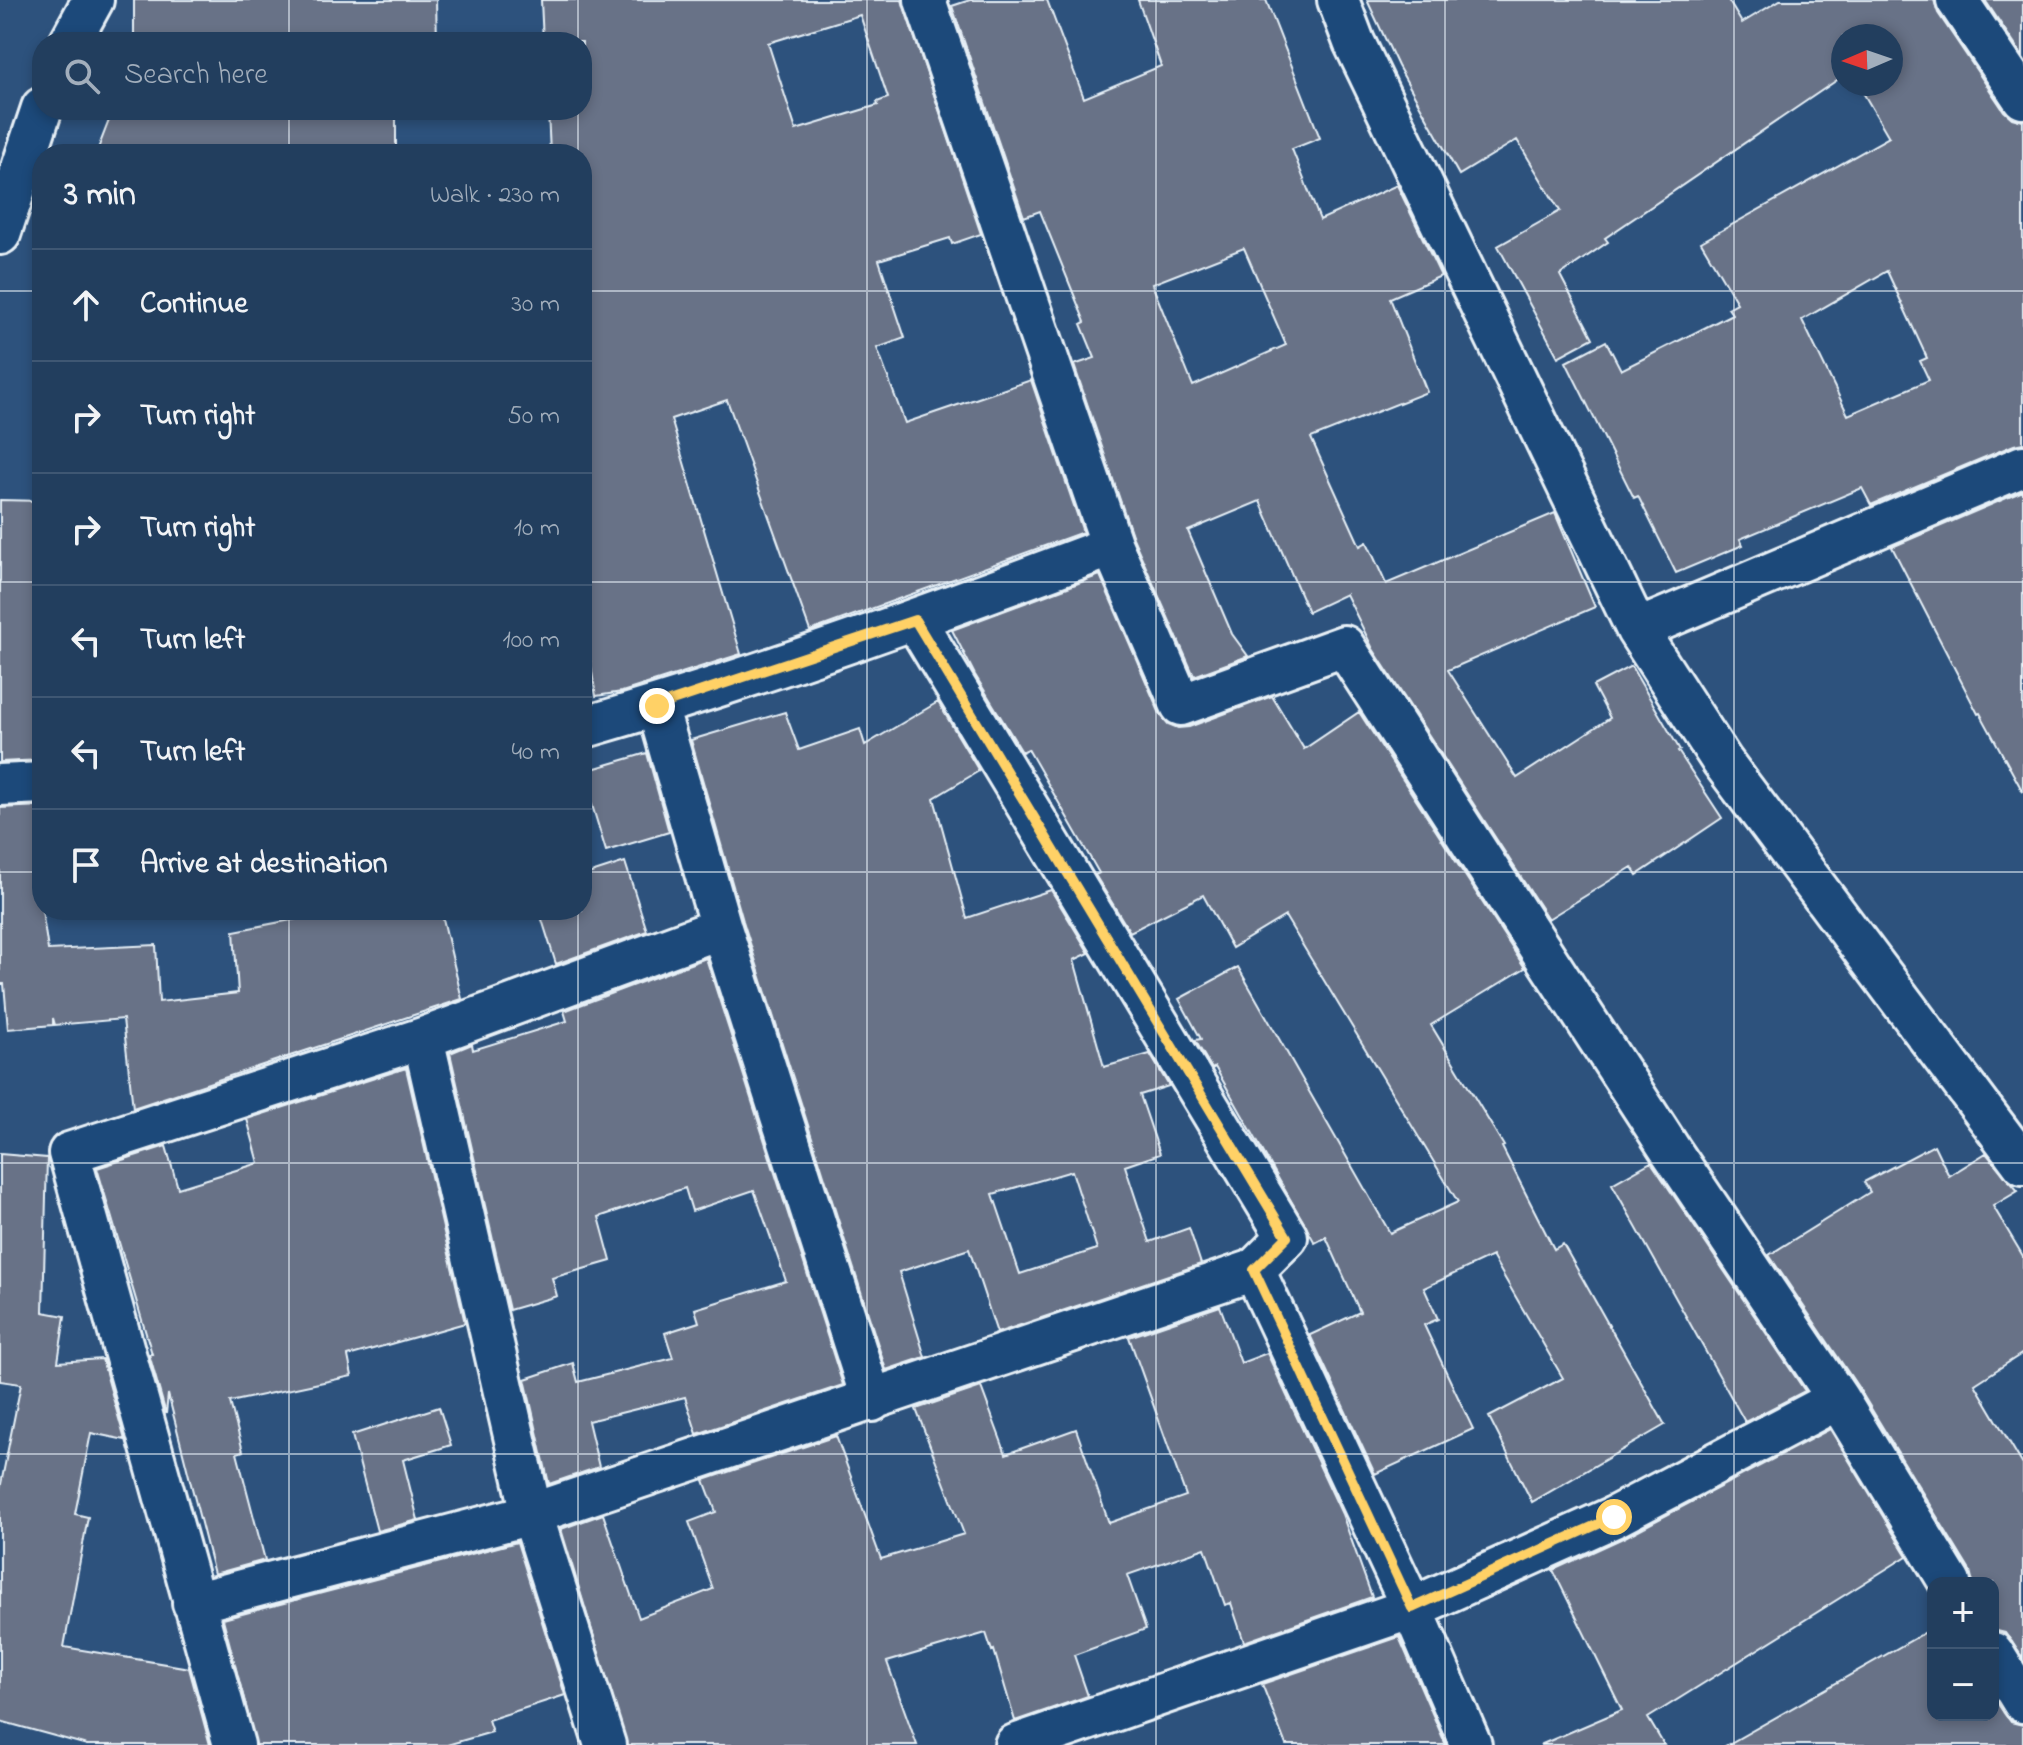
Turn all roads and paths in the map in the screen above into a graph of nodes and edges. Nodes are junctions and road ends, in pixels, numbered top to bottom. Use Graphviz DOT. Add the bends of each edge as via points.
graph roads {
  1 [pos="93,0"];
  2 [pos="925,0"];
  3 [pos="1338,0"];
  4 [pos="1957,0"];
  5 [pos="75,32"];
  6 [pos="2023,98"];
  7 [pos="38,120"];
  8 [pos="0,234"];
  9 [pos="2023,466"];
  10 [pos="1112,546"];
  11 [pos="915,620"];
  12 [pos="1637,630"];
  13 [pos="657,706"];
  14 [pos="592,725"];
  15 [pos="32,783"];
  16 [pos="0,785"];
  17 [pos="721,928"];
  18 [pos="423,1038"];
  19 [pos="2023,1164"];
  20 [pos="1254,1270"];
  21 [pos="1838,1399"];
  22 [pos="872,1401"];
  23 [pos="532,1514"];
  24 [pos="1946,1577"];
  25 [pos="193,1603"];
  26 [pos="1412,1608"];
  27 [pos="1999,1663"];
  28 [pos="2023,1702"];
  29 [pos="234,1745"];
  30 [pos="605,1745"];
  31 [pos="1015,1745"];
  32 [pos="1471,1745"];
  1 -- 5 [label="street"];
  2 -- 10 [label="street"];
  3 -- 12 [label="street"];
  4 -- 6 [label="street"];
  7 -- 8 [label="street"];
  9 -- 12 [label="street"];
  10 -- 11 [label="street"];
  10 -- 21 [label="street" via="1181,705 1344,646"];
  11 -- 13 [label="street"];
  11 -- 20 [label="street" via="1287,1237"];
  12 -- 19 [label="street" via="1722,761"];
  13 -- 14 [label="street"];
  13 -- 17 [label="street"];
  15 -- 16 [label="street"];
  17 -- 18 [label="street"];
  17 -- 22 [label="street"];
  18 -- 23 [label="street"];
  18 -- 25 [label="street" via="69,1153"];
  20 -- 22 [label="street"];
  20 -- 26 [label="street"];
  21 -- 24 [label="street"];
  21 -- 26 [label="street" via="1614,1517"];
  22 -- 23 [label="street"];
  23 -- 25 [label="street"];
  23 -- 30 [label="street"];
  25 -- 29 [label="street"];
  26 -- 31 [label="street"];
  26 -- 32 [label="street"];
  27 -- 28 [label="street"];
}
